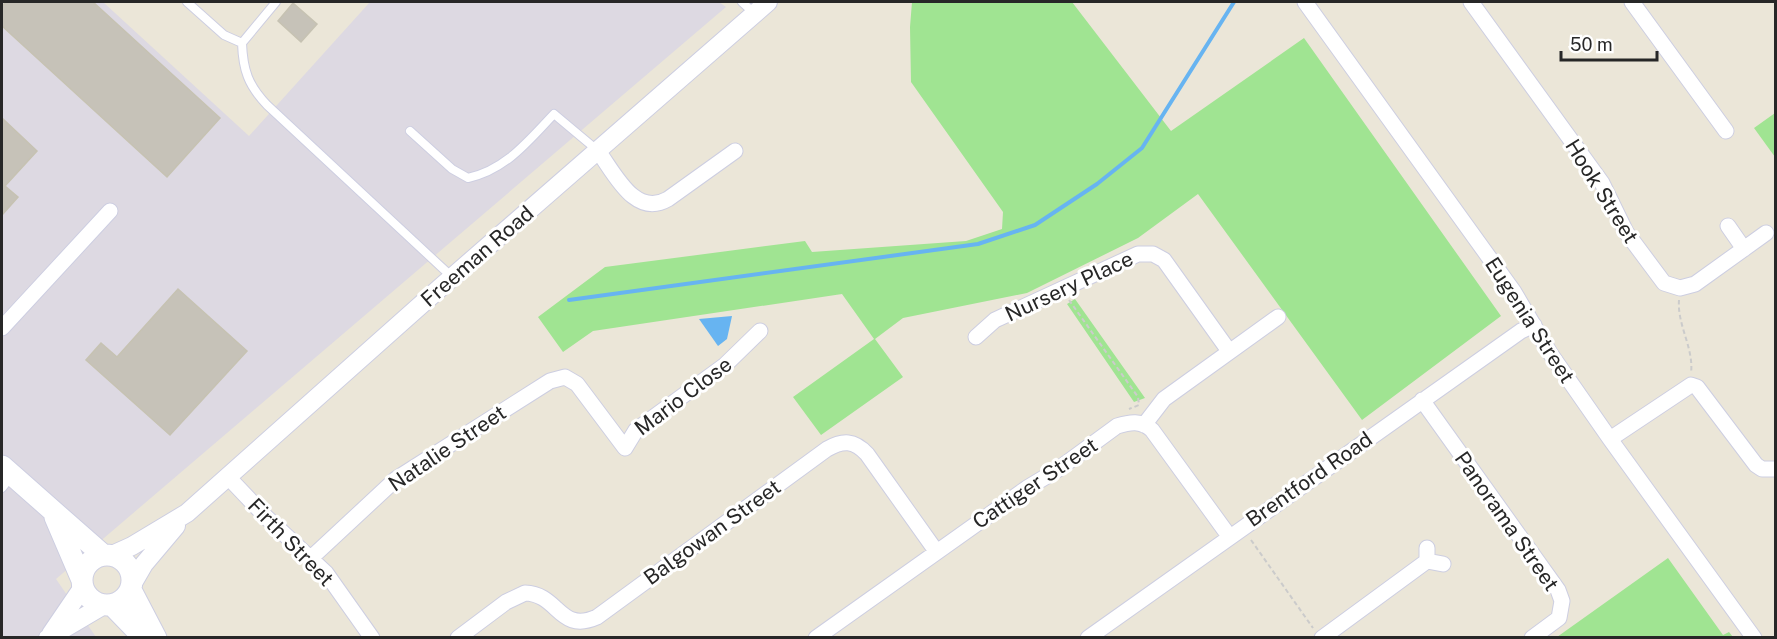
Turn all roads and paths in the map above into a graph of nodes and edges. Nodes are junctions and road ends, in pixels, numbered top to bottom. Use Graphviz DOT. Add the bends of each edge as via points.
graph roads {
  1 [pos="187,2"];
  2 [pos="276,2"];
  3 [pos="1305,2"];
  4 [pos="1471,2"];
  5 [pos="1632,2"];
  6 [pos="755,6"];
  7 [pos="242,43"];
  8 [pos="410,130"];
  9 [pos="1726,131"];
  10 [pos="598,151"];
  11 [pos="735,151"];
  12 [pos="110,211"];
  13 [pos="1728,226"];
  14 [pos="1766,233"];
  15 [pos="1744,249"];
  16 [pos="452,277"];
  17 [pos="1680,288"];
  18 [pos="1062,290"];
  19 [pos="1278,317"];
  20 [pos="1534,325"];
  21 [pos="2,328"];
  22 [pos="760,331"];
  23 [pos="976,337"];
  24 [pos="1229,351"];
  25 [pos="566,377"];
  26 [pos="1690,385"];
  27 [pos="1422,400"];
  28 [pos="1137,423"];
  29 [pos="1610,439"];
  30 [pos="1776,469"];
  31 [pos="5,477"];
  32 [pos="229,478"];
  33 [pos="187,513"];
  34 [pos="53,514"];
  35 [pos="1229,536"];
  36 [pos="1251,539"];
  37 [pos="936,551"];
  38 [pos="108,555"];
  39 [pos="311,558"];
  40 [pos="1443,564"];
  41 [pos="82,583"];
  42 [pos="132,587"];
  43 [pos="108,605"];
  44 [pos="1318,633"];
  45 [pos="144,638"];
  46 [pos="156,638"];
  47 [pos="372,638"];
  48 [pos="458,638"];
  49 [pos="816,638"];
  50 [pos="1088,638"];
  51 [pos="1532,638"];
  52 [pos="1754,638"];
  1 -- 7 [label="lane" via="224,35"];
  2 -- 7 [label="lane"];
  3 -- 20 [label="street, Eugenia Street"];
  4 -- 17 [label="street, Hook Street" via="1602,183 1626,232 1664,283"];
  5 -- 9 [label="street"];
  6 -- 10 [label="street, Freeman Road"];
  7 -- 16 [label="lane" via="248,83 257,94"];
  8 -- 10 [label="lane" via="452,169 468,178 482,175 513,157 554,114"];
  10 -- 11 [label="street" via="636,200 647,205 668,199"];
  10 -- 16 [label="street, Freeman Road"];
  12 -- 21 [label="street"];
  13 -- 15 [label="street"];
  14 -- 15 [label="street"];
  15 -- 17 [label="street" via="1695,284"];
  16 -- 32 [label="street, Freeman Road"];
  17 -- 26 [label="path" via="1678,311 1693,360"];
  18 -- 23 [label="street, Nursery Place" via="995,320"];
  18 -- 24 [label="street, Nursery Place" via="1138,254 1153,254 1164,260"];
  18 -- 28 [label="path" via="1138,397 1138,405 1128,411"];
  19 -- 24 [label="street"];
  20 -- 27 [label="street, Brentford Road"];
  20 -- 29 [label="street, Eugenia Street"];
  22 -- 25 [label="street, Mario Close" via="725,365 636,430 625,448 578,384"];
  24 -- 28 [label="street"];
  25 -- 39 [label="street, Natalie Street" via="550,381 425,458 396,479"];
  26 -- 29 [label="street"];
  26 -- 30 [label="street" via="1697,387 1756,465"];
  27 -- 35 [label="street, Brentford Road"];
  27 -- 51 [label="street, Panorama Street" via="1557,590 1562,601 1559,618"];
  28 -- 35 [label="street" via="1161,441"];
  28 -- 37 [label="street, Cattiger Street" via="1117,426"];
  29 -- 52 [label="street, Eugenia Street"];
  31 -- 34 [label="main road"];
  32 -- 33 [label="street, Freeman Road"];
  32 -- 39 [label="street, Firth Street"];
  33 -- 38 [label="street, Freeman Road" via="132,546"];
  33 -- 42 [label="street, Freeman Road" via="144,564"];
  34 -- 38 [label="main road"];
  34 -- 41 [label="main road"];
  35 -- 50 [label="street, Brentford Road"];
  36 -- 44 [label="path"];
  37 -- 48 [label="street, Balgowan Street" via="867,453 844,441 827,449 597,617 587,622 568,620 544,597 525,593 506,602"];
  37 -- 49 [label="street, Cattiger Street"];
  38 -- 41 [label="main road" via="88,563"];
  38 -- 42 [label="main road" via="126,562"];
  39 -- 47 [label="street, Firth Street"];
  40 -- 44 [label="street" via="1427,554"];
  41 -- 43 [label="main road" via="91,599"];
  41 -- 43 [label="street" via="48,638"];
  42 -- 43 [label="main road" via="120,602"];
  42 -- 46 [label="main road"];
  43 -- 45 [label="main road"];
}
